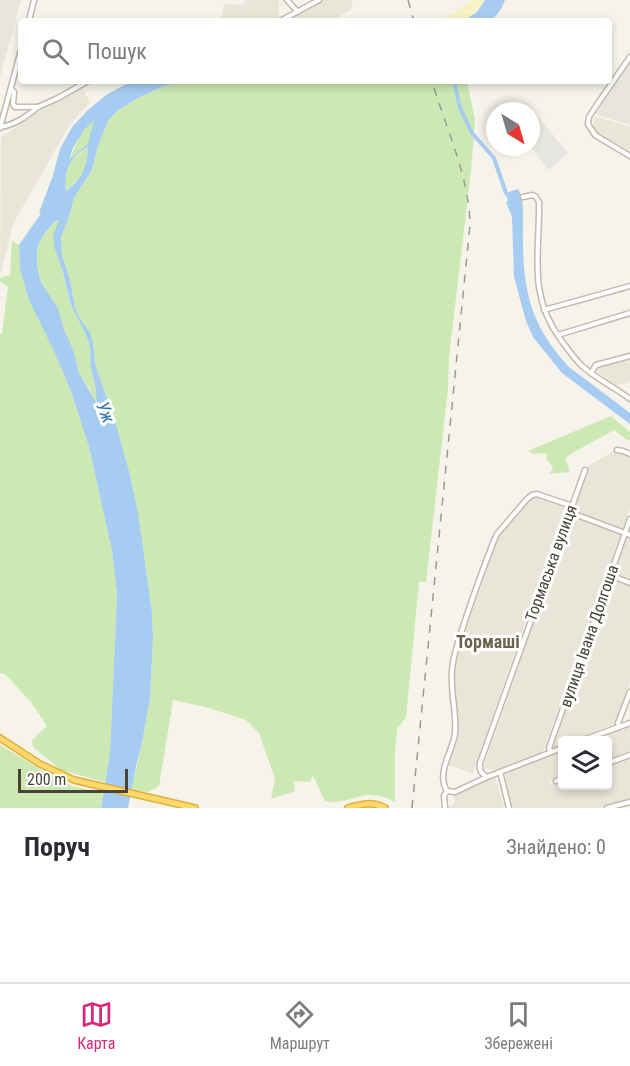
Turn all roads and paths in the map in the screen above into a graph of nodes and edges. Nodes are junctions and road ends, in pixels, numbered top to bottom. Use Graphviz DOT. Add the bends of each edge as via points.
graph roads {
  1 [pos="34,0"];
  2 [pos="287,0"];
  3 [pos="319,0"];
  4 [pos="298,12"];
  5 [pos="29,18"];
  6 [pos="286,18"];
  7 [pos="630,57"];
  8 [pos="18,62"];
  9 [pos="612,83"];
  10 [pos="82,84"];
  11 [pos="611,84"];
  12 [pos="11,89"];
  13 [pos="38,106"];
  14 [pos="0,127"];
  15 [pos="630,156"];
  16 [pos="523,197"];
  17 [pos="630,286"];
  18 [pos="544,310"];
  19 [pos="630,313"];
  20 [pos="558,336"];
  21 [pos="630,356"];
  22 [pos="591,373"];
  23 [pos="630,399"];
  24 [pos="618,450"];
  25 [pos="630,454"];
  26 [pos="585,470"];
  27 [pos="572,506"];
  28 [pos="569,512"];
  29 [pos="630,519"];
  30 [pos="628,534"];
  31 [pos="610,575"];
  32 [pos="630,583"];
  33 [pos="630,692"];
  34 [pos="630,723"];
  35 [pos="620,727"];
  36 [pos="596,736"];
  37 [pos="0,738"];
  38 [pos="558,749"];
  39 [pos="551,752"];
  40 [pos="630,755"];
  41 [pos="612,762"];
  42 [pos="500,772"];
  43 [pos="487,777"];
  44 [pos="447,790"];
  45 [pos="630,802"];
  46 [pos="195,808"];
  47 [pos="348,808"];
  48 [pos="385,808"];
  49 [pos="445,808"];
  50 [pos="508,808"];
  51 [pos="607,808"];
  1 -- 5 [label="street"];
  2 -- 4 [label="street"];
  3 -- 4 [label="street"];
  4 -- 6 [label="street"];
  7 -- 9 [label="street"];
  8 -- 12 [label="street"];
  10 -- 13 [label="street"];
  11 -- 15 [label="street" via="588,124 595,135"];
  12 -- 13 [label="street" via="15,107"];
  12 -- 14 [label="street"];
  13 -- 14 [label="street" via="24,118"];
  16 -- 18 [label="street" via="533,195 538,202 538,271"];
  17 -- 18 [label="street"];
  18 -- 20 [label="street"];
  19 -- 20 [label="street"];
  20 -- 22 [label="street"];
  21 -- 22 [label="street" via="596,365"];
  22 -- 23 [label="street"];
  24 -- 25 [label="street"];
  26 -- 27 [label="street, Тормаська вулиця"];
  27 -- 28 [label="street, Тормаська вулиця"];
  27 -- 44 [label="street" via="532,495 492,543 452,665 455,727 444,771"];
  28 -- 30 [label="street"];
  28 -- 43 [label="street, Тормаська вулиця" via="480,763 480,771"];
  29 -- 30 [label="street, вулиця Івана Долгоша"];
  30 -- 31 [label="street, вулиця Івана Долгоша"];
  31 -- 32 [label="street"];
  31 -- 39 [label="street, вулиця Івана Долгоша" via="549,748"];
  33 -- 35 [label="street" via="618,723"];
  34 -- 35 [label="street"];
  35 -- 36 [label="street"];
  37 -- 46 [label="highway" via="66,777"];
  38 -- 39 [label="street"];
  39 -- 42 [label="street"];
  40 -- 41 [label="street"];
  42 -- 43 [label="street"];
  42 -- 50 [label="street"];
  43 -- 44 [label="street" via="455,792"];
  44 -- 49 [label="street"];
  45 -- 51 [label="street"];
  47 -- 48 [label="highway" via="375,803"];
}
